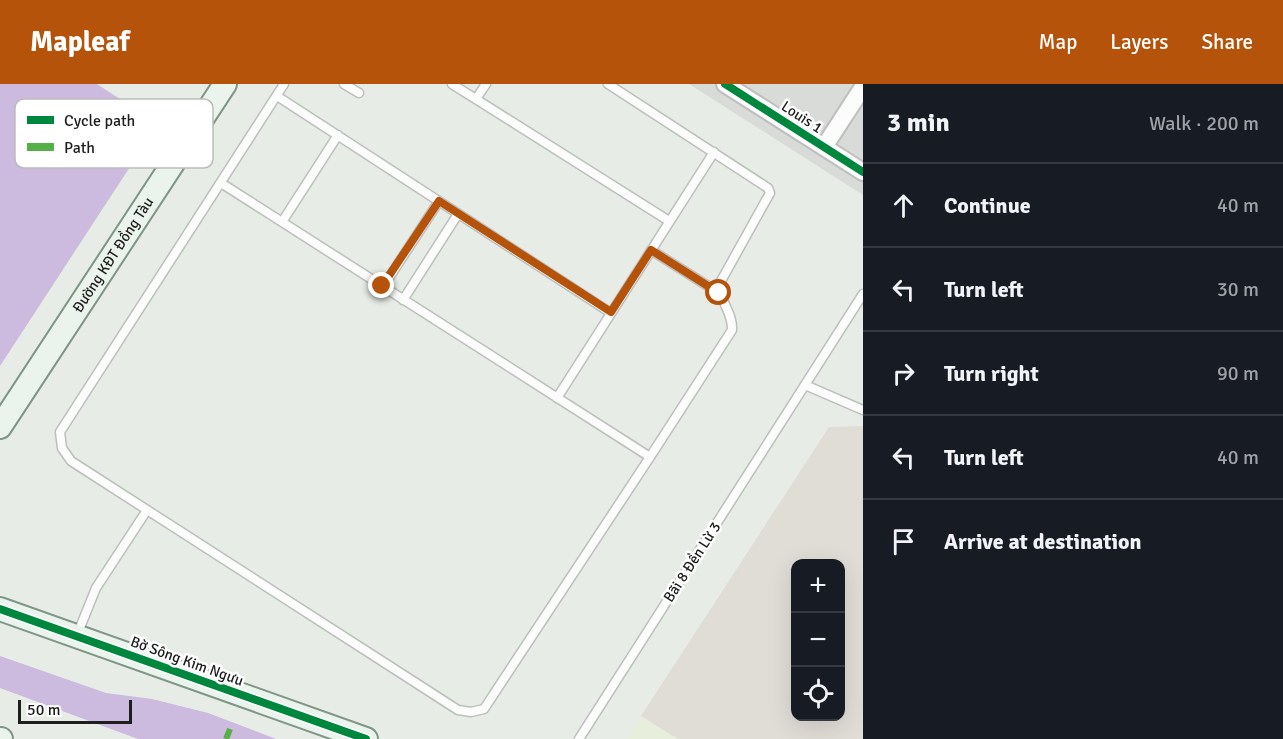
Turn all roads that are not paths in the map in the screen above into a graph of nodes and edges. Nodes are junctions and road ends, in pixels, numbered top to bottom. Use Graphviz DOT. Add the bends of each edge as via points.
graph roads {
  1 [pos="225,84"];
  2 [pos="284,84"];
  3 [pos="344,84"];
  4 [pos="452,84"];
  5 [pos="486,84"];
  6 [pos="608,84"];
  7 [pos="725,84"];
  8 [pos="863,87"];
  9 [pos="359,93"];
  10 [pos="277,96"];
  11 [pos="476,99"];
  12 [pos="213,102"];
  13 [pos="338,135"];
  14 [pos="824,147"];
  15 [pos="714,152"];
  16 [pos="170,168"];
  17 [pos="863,172"];
  18 [pos="221,183"];
  19 [pos="439,201"];
  20 [pos="458,214"];
  21 [pos="669,221"];
  22 [pos="282,222"];
  23 [pos="651,250"];
  24 [pos="382,286"];
  25 [pos="719,293"];
  26 [pos="863,294"];
  27 [pos="403,300"];
  28 [pos="611,312"];
  29 [pos="805,384"];
  30 [pos="557,398"];
  31 [pos="863,410"];
  32 [pos="0,428"];
  33 [pos="651,457"];
  34 [pos="147,510"];
  35 [pos="0,609"];
  36 [pos="76,636"];
  37 [pos="366,739"];
  38 [pos="579,739"];
  1 -- 12 [label="main road, Đường KĐT Đồng Tàu"];
  2 -- 10 [label="lane"];
  3 -- 9 [label="lane"];
  4 -- 11 [label="lane"];
  5 -- 11 [label="lane"];
  6 -- 15 [label="lane"];
  7 -- 14 [label="street, Louis 1"];
  8 -- 14 [label="street"];
  10 -- 13 [label="lane"];
  10 -- 18 [label="lane"];
  11 -- 21 [label="lane"];
  13 -- 19 [label="lane"];
  13 -- 22 [label="lane"];
  14 -- 17 [label="street, Louis 1"];
  15 -- 21 [label="lane"];
  15 -- 25 [label="lane" via="770,193 721,281"];
  16 -- 32 [label="main road, Đường KĐT Đồng Tàu"];
  18 -- 22 [label="lane"];
  18 -- 34 [label="lane" via="60,432 62,448 71,461"];
  19 -- 20 [label="lane"];
  19 -- 24 [label="lane"];
  20 -- 27 [label="lane"];
  20 -- 28 [label="lane"];
  21 -- 23 [label="lane"];
  22 -- 24 [label="lane"];
  23 -- 25 [label="lane"];
  23 -- 28 [label="lane"];
  24 -- 27 [label="lane"];
  25 -- 33 [label="lane" via="733,323 732,330"];
  26 -- 29 [label="lane, Bãi 8 Đền Lừ 3"];
  27 -- 30 [label="lane"];
  28 -- 30 [label="lane"];
  29 -- 31 [label="lane"];
  29 -- 38 [label="lane, Bãi 8 Đền Lừ 3"];
  30 -- 33 [label="lane"];
  33 -- 34 [label="lane" via="484,709 471,712 458,710"];
  34 -- 36 [label="lane" via="96,588"];
  35 -- 36 [label="main road, Bờ Sông Kim Ngưu"];
  36 -- 37 [label="main road, Bờ Sông Kim Ngưu"];
}
